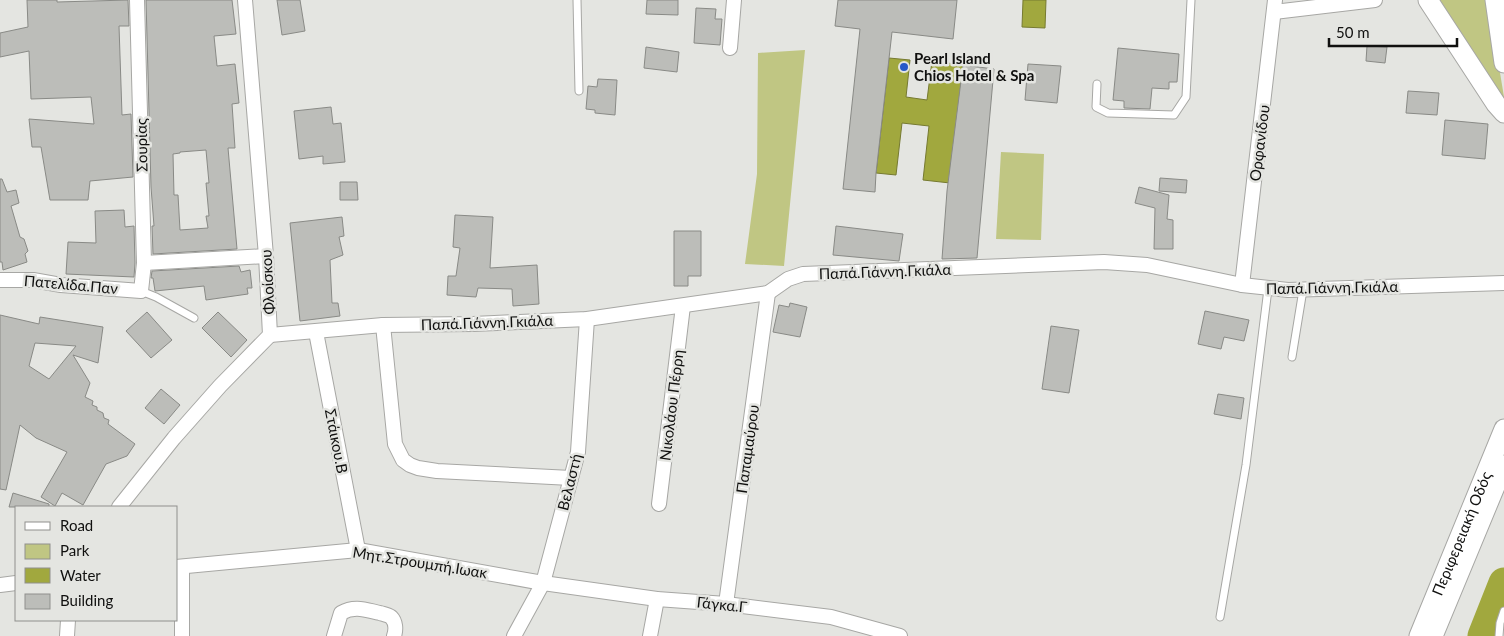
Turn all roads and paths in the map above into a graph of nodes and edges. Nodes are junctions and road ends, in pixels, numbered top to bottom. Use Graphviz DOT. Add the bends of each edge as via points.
graph roads {
  1 [pos="137,0"];
  2 [pos="245,0"];
  3 [pos="577,0"];
  4 [pos="734,0"];
  5 [pos="1191,0"];
  6 [pos="1375,0"];
  7 [pos="1428,0"];
  8 [pos="1495,0"];
  9 [pos="1274,6"];
  10 [pos="730,48"];
  11 [pos="1504,64"];
  12 [pos="1097,84"];
  13 [pos="579,90"];
  14 [pos="1504,113"];
  15 [pos="266,256"];
  16 [pos="144,264"];
  17 [pos="0,280"];
  18 [pos="1504,283"];
  19 [pos="1242,285"];
  20 [pos="1268,289"];
  21 [pos="1303,290"];
  22 [pos="141,291"];
  23 [pos="768,293"];
  24 [pos="683,306"];
  25 [pos="194,318"];
  26 [pos="587,319"];
  27 [pos="383,324"];
  28 [pos="316,332"];
  29 [pos="270,335"];
  30 [pos="1292,357"];
  31 [pos="1504,430"];
  32 [pos="1504,465"];
  33 [pos="571,478"];
  34 [pos="659,504"];
  35 [pos="120,506"];
  36 [pos="358,550"];
  37 [pos="179,567"];
  38 [pos="15,583"];
  39 [pos="543,583"];
  40 [pos="0,585"];
  41 [pos="657,599"];
  42 [pos="726,604"];
  43 [pos="1504,611"];
  44 [pos="1220,617"];
  45 [pos="68,621"];
  46 [pos="334,635"];
  47 [pos="67,636"];
  48 [pos="182,636"];
  49 [pos="394,636"];
  50 [pos="514,636"];
  51 [pos="650,636"];
  52 [pos="900,636"];
  53 [pos="1419,636"];
  54 [pos="1433,636"];
  55 [pos="1499,636"];
  1 -- 16 [label="street, Σουρίας"];
  2 -- 15 [label="street, Φλοίσκου"];
  3 -- 13 [label="lane"];
  4 -- 10 [label="street"];
  5 -- 12 [label="lane" via="1186,97 1174,115 1108,113 1096,107"];
  6 -- 9 [label="street"];
  7 -- 14 [label="main road"];
  8 -- 11 [label="main road"];
  9 -- 19 [label="street, Ορφανίδου"];
  15 -- 16 [label="street"];
  15 -- 29 [label="street, Φλοίσκου"];
  16 -- 22 [label="street, Σουρίας"];
  17 -- 22 [label="street, Πατελίδα.Παν" via="33,280"];
  18 -- 21 [label="street, Παπά.Γιάννη.Γκιάλα"];
  19 -- 20 [label="street, Παπά.Γιάννη.Γκιάλα"];
  19 -- 23 [label="street, Παπά.Γιάννη.Γκιάλα" via="1148,265 1104,262 802,274"];
  20 -- 21 [label="street, Παπά.Γιάννη.Γκιάλα"];
  20 -- 44 [label="lane" via="1246,465"];
  21 -- 30 [label="lane"];
  22 -- 25 [label="lane"];
  23 -- 24 [label="street, Παπά.Γιάννη.Γκιάλα"];
  23 -- 42 [label="street, Παπαμαύρου"];
  24 -- 26 [label="street, Παπά.Γιάννη.Γκιάλα"];
  24 -- 34 [label="street, Νικολάου Πέρρη"];
  26 -- 27 [label="street, Παπά.Γιάννη.Γκιάλα"];
  26 -- 33 [label="street, Βελαστή" via="578,452"];
  27 -- 28 [label="street, Παπά.Γιάννη.Γκιάλα"];
  27 -- 33 [label="street" via="396,444 398,452 410,465 437,471"];
  28 -- 29 [label="street, Παπά.Γιάννη.Γκιάλα"];
  28 -- 36 [label="street, Στάικου.Β"];
  29 -- 35 [label="street, Φλοίσκου" via="174,438"];
  31 -- 53 [label="main road, Περιφερειακή Οδός"];
  32 -- 54 [label="main road, Περιφερειακή Οδός"];
  33 -- 39 [label="street, Βελαστή"];
  36 -- 37 [label="street, Μητ.Στρουμπή.Ιωακ"];
  36 -- 39 [label="street, Μητ.Στρουμπή.Ιωακ"];
  37 -- 48 [label="street"];
  38 -- 40 [label="street"];
  39 -- 41 [label="street, Γάγκα.Γ"];
  39 -- 50 [label="street, Βελαστή"];
  41 -- 42 [label="street, Γάγκα.Γ"];
  41 -- 51 [label="street"];
  42 -- 52 [label="street, Γάγκα.Γ" via="831,617"];
  43 -- 55 [label="lane"];
  45 -- 47 [label="street"];
  46 -- 49 [label="street" via="341,613 360,608 390,616 396,630"];
}
